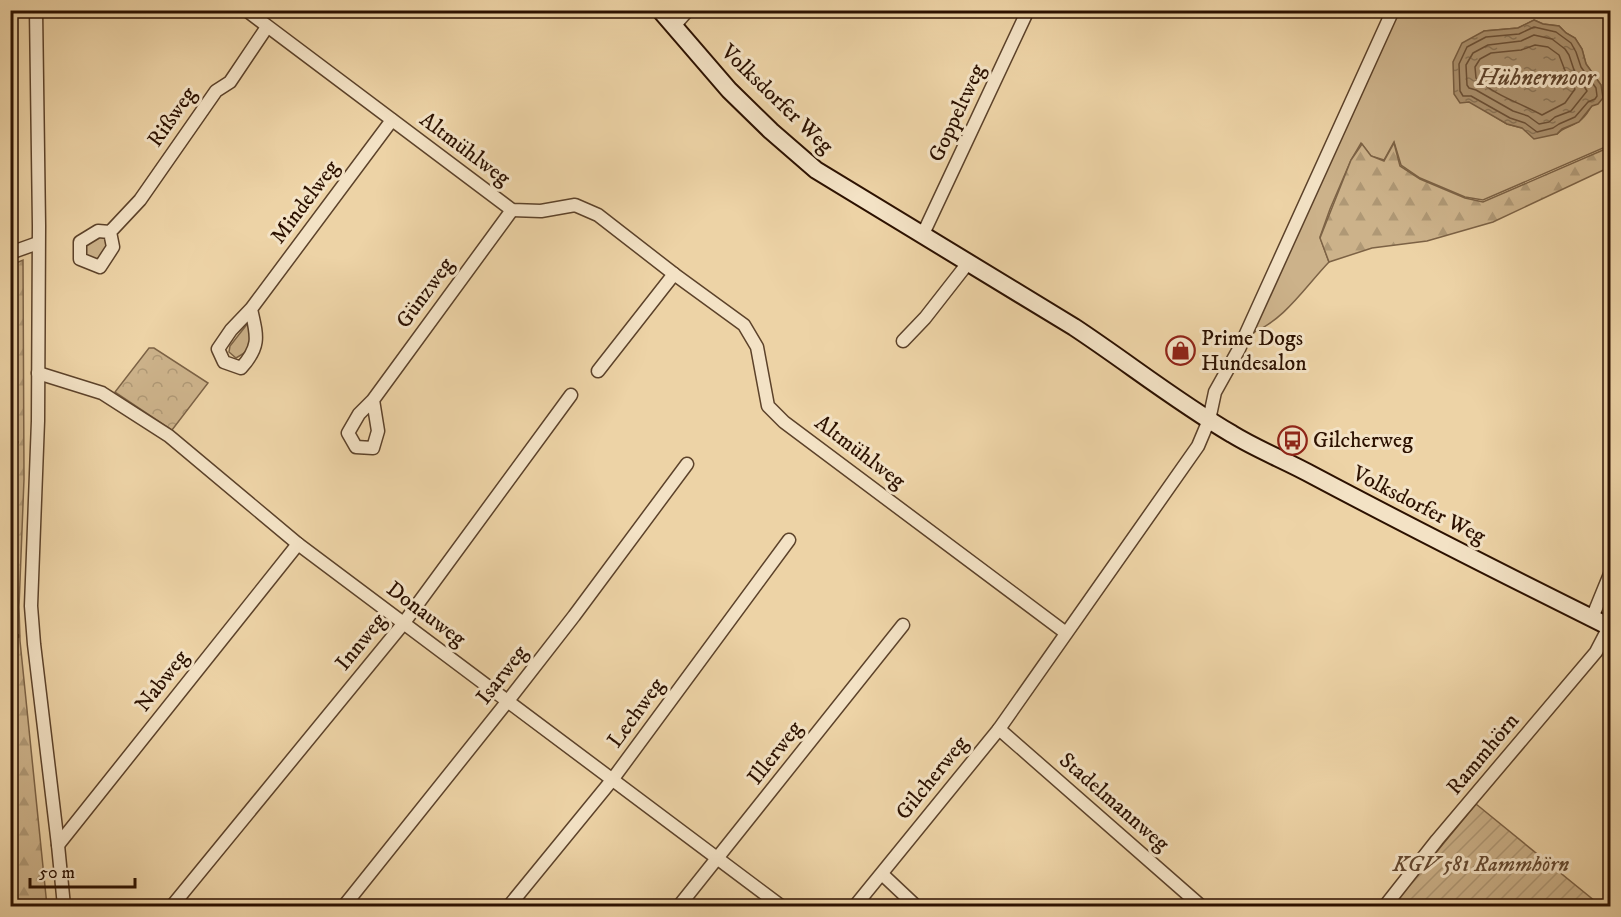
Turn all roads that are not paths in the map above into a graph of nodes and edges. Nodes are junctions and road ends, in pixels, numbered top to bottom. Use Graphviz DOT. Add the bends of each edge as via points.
graph roads {
  1 [pos="36,10"];
  2 [pos="246,10"];
  3 [pos="660,10"];
  4 [pos="688,10"];
  5 [pos="1028,10"];
  6 [pos="1393,10"];
  7 [pos="674,26"];
  8 [pos="267,27"];
  9 [pos="393,120"];
  10 [pos="512,210"];
  11 [pos="110,232"];
  12 [pos="923,234"];
  13 [pos="38,243"];
  14 [pos="10,253"];
  15 [pos="968,263"];
  16 [pos="674,274"];
  17 [pos="251,309"];
  18 [pos="903,341"];
  19 [pos="598,371"];
  20 [pos="38,373"];
  21 [pos="571,395"];
  22 [pos="373,400"];
  23 [pos="1209,420"];
  24 [pos="687,464"];
  25 [pos="789,540"];
  26 [pos="298,544"];
  27 [pos="1611,574"];
  28 [pos="1592,618"];
  29 [pos="403,624"];
  30 [pos="903,625"];
  31 [pos="1610,627"];
  32 [pos="1066,633"];
  33 [pos="507,702"];
  34 [pos="999,729"];
  35 [pos="612,780"];
  36 [pos="58,845"];
  37 [pos="717,859"];
  38 [pos="882,874"];
  39 [pos="64,906"];
  40 [pos="172,906"];
  41 [pos="344,906"];
  42 [pos="509,906"];
  43 [pos="679,906"];
  44 [pos="781,906"];
  45 [pos="855,906"];
  46 [pos="916,906"];
  47 [pos="1202,906"];
  48 [pos="1384,906"];
  1 -- 13 [label="street"];
  2 -- 8 [label="street, Altmühlweg"];
  3 -- 7 [label="street, Volksdorfer Weg"];
  4 -- 7 [label="street"];
  5 -- 12 [label="street, Goppeltweg"];
  6 -- 23 [label="street, Gilcherweg" via="1239,349 1215,392"];
  7 -- 12 [label="street, Volksdorfer Weg" via="729,90 816,170"];
  8 -- 9 [label="street, Altmühlweg"];
  8 -- 11 [label="street, Rißweg" via="230,82 216,91 140,200"];
  9 -- 10 [label="street, Altmühlweg"];
  9 -- 17 [label="street, Mindelweg"];
  10 -- 16 [label="street, Altmühlweg" via="575,206 598,215"];
  10 -- 22 [label="street, Günzweg"];
  12 -- 15 [label="street, Volksdorfer Weg"];
  13 -- 14 [label="street"];
  13 -- 20 [label="street"];
  15 -- 18 [label="street"];
  15 -- 23 [label="street, Volksdorfer Weg" via="1114,354"];
  16 -- 19 [label="street"];
  16 -- 32 [label="street, Altmühlweg" via="744,325 757,347 768,406 784,422"];
  20 -- 26 [label="street, Donauweg" via="102,393 169,436"];
  20 -- 36 [label="street" via="32,606"];
  21 -- 29 [label="street, Innweg"];
  23 -- 28 [label="street, Volksdorfer Weg"];
  23 -- 32 [label="street, Gilcherweg" via="1198,446"];
  24 -- 33 [label="street, Isarweg"];
  25 -- 35 [label="street, Lechweg"];
  26 -- 29 [label="street, Donauweg"];
  26 -- 36 [label="street, Nabweg"];
  27 -- 28 [label="street"];
  28 -- 31 [label="street, Volksdorfer Weg"];
  29 -- 33 [label="street, Donauweg"];
  29 -- 40 [label="street, Innweg"];
  30 -- 37 [label="street, Illerweg"];
  31 -- 48 [label="street, Rammhörn" via="1596,652"];
  32 -- 34 [label="street, Gilcherweg"];
  33 -- 35 [label="street, Donauweg"];
  33 -- 41 [label="street, Isarweg"];
  34 -- 38 [label="street, Gilcherweg"];
  34 -- 47 [label="street, Stadelmannweg"];
  35 -- 37 [label="street, Donauweg"];
  35 -- 42 [label="street, Lechweg"];
  36 -- 39 [label="street"];
  37 -- 43 [label="street, Illerweg"];
  37 -- 44 [label="street, Donauweg"];
  38 -- 45 [label="street, Gilcherweg"];
  38 -- 46 [label="street"];
}
